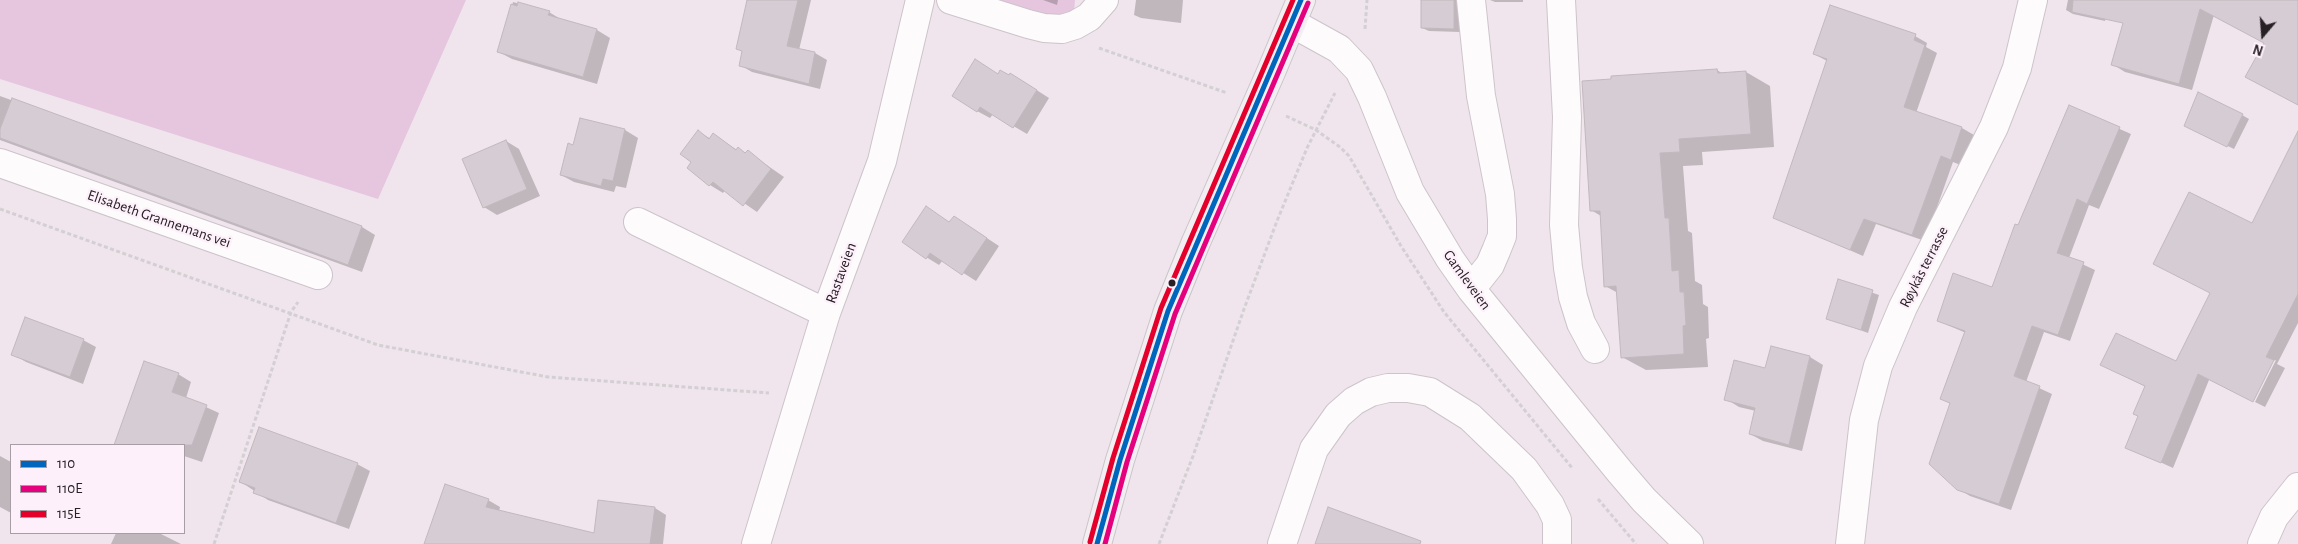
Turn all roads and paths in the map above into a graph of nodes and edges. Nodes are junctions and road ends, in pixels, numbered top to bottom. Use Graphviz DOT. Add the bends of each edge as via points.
graph roads {
  1 [pos="920,0"];
  2 [pos="951,0"];
  3 [pos="1104,0"];
  4 [pos="1367,0"];
  5 [pos="1471,0"];
  6 [pos="1560,0"];
  7 [pos="2033,0"];
  8 [pos="1296,11"];
  9 [pos="1365,29"];
  10 [pos="1096,47"];
  11 [pos="1339,85"];
  12 [pos="1235,96"];
  13 [pos="1283,114"];
  14 [pos="1316,130"];
  15 [pos="0,163"];
  16 [pos="0,209"];
  17 [pos="638,222"];
  18 [pos="318,276"];
  19 [pos="1471,289"];
  20 [pos="291,312"];
  21 [pos="826,313"];
  22 [pos="1595,349"];
  23 [pos="802,395"];
  24 [pos="2298,487"];
  25 [pos="214,544"];
  26 [pos="756,544"];
  27 [pos="1097,544"];
  28 [pos="1159,544"];
  29 [pos="1282,544"];
  30 [pos="1557,544"];
  31 [pos="1689,544"];
  32 [pos="1850,544"];
  33 [pos="2262,544"];
  1 -- 21 [label="street, Rastaveien" via="882,161"];
  2 -- 3 [label="street" via="1044,28 1062,28 1090,17"];
  4 -- 9 [label="path"];
  5 -- 19 [label="street" via="1481,96 1500,194 1502,236 1490,264"];
  6 -- 22 [label="street" via="1568,117 1564,225 1568,268 1581,323"];
  7 -- 32 [label="street, Røykås terrasse" via="2017,68 1994,127 1903,307 1878,366 1864,420"];
  8 -- 19 [label="street, Gamleveien" via="1359,70 1410,192"];
  8 -- 27 [label="main road" via="1168,311"];
  10 -- 12 [label="path"];
  11 -- 14 [label="path"];
  13 -- 14 [label="path"];
  14 -- 28 [label="path" via="1250,291 1194,456"];
  15 -- 18 [label="street, Elisabeth Grannemans vei"];
  16 -- 20 [label="path"];
  17 -- 21 [label="street"];
  18 -- 20 [label="path"];
  19 -- 31 [label="street, Gamleveien" via="1620,472"];
  20 -- 23 [label="path" via="378,345 548,377"];
  20 -- 25 [label="path"];
  21 -- 23 [label="street, Rastaveien"];
  23 -- 26 [label="street, Rastaveien"];
  24 -- 33 [label="street" via="2274,517"];
  29 -- 30 [label="street" via="1314,450 1338,415 1371,392 1408,388 1430,392 1470,416 1518,462 1550,505 1557,520"];
}
